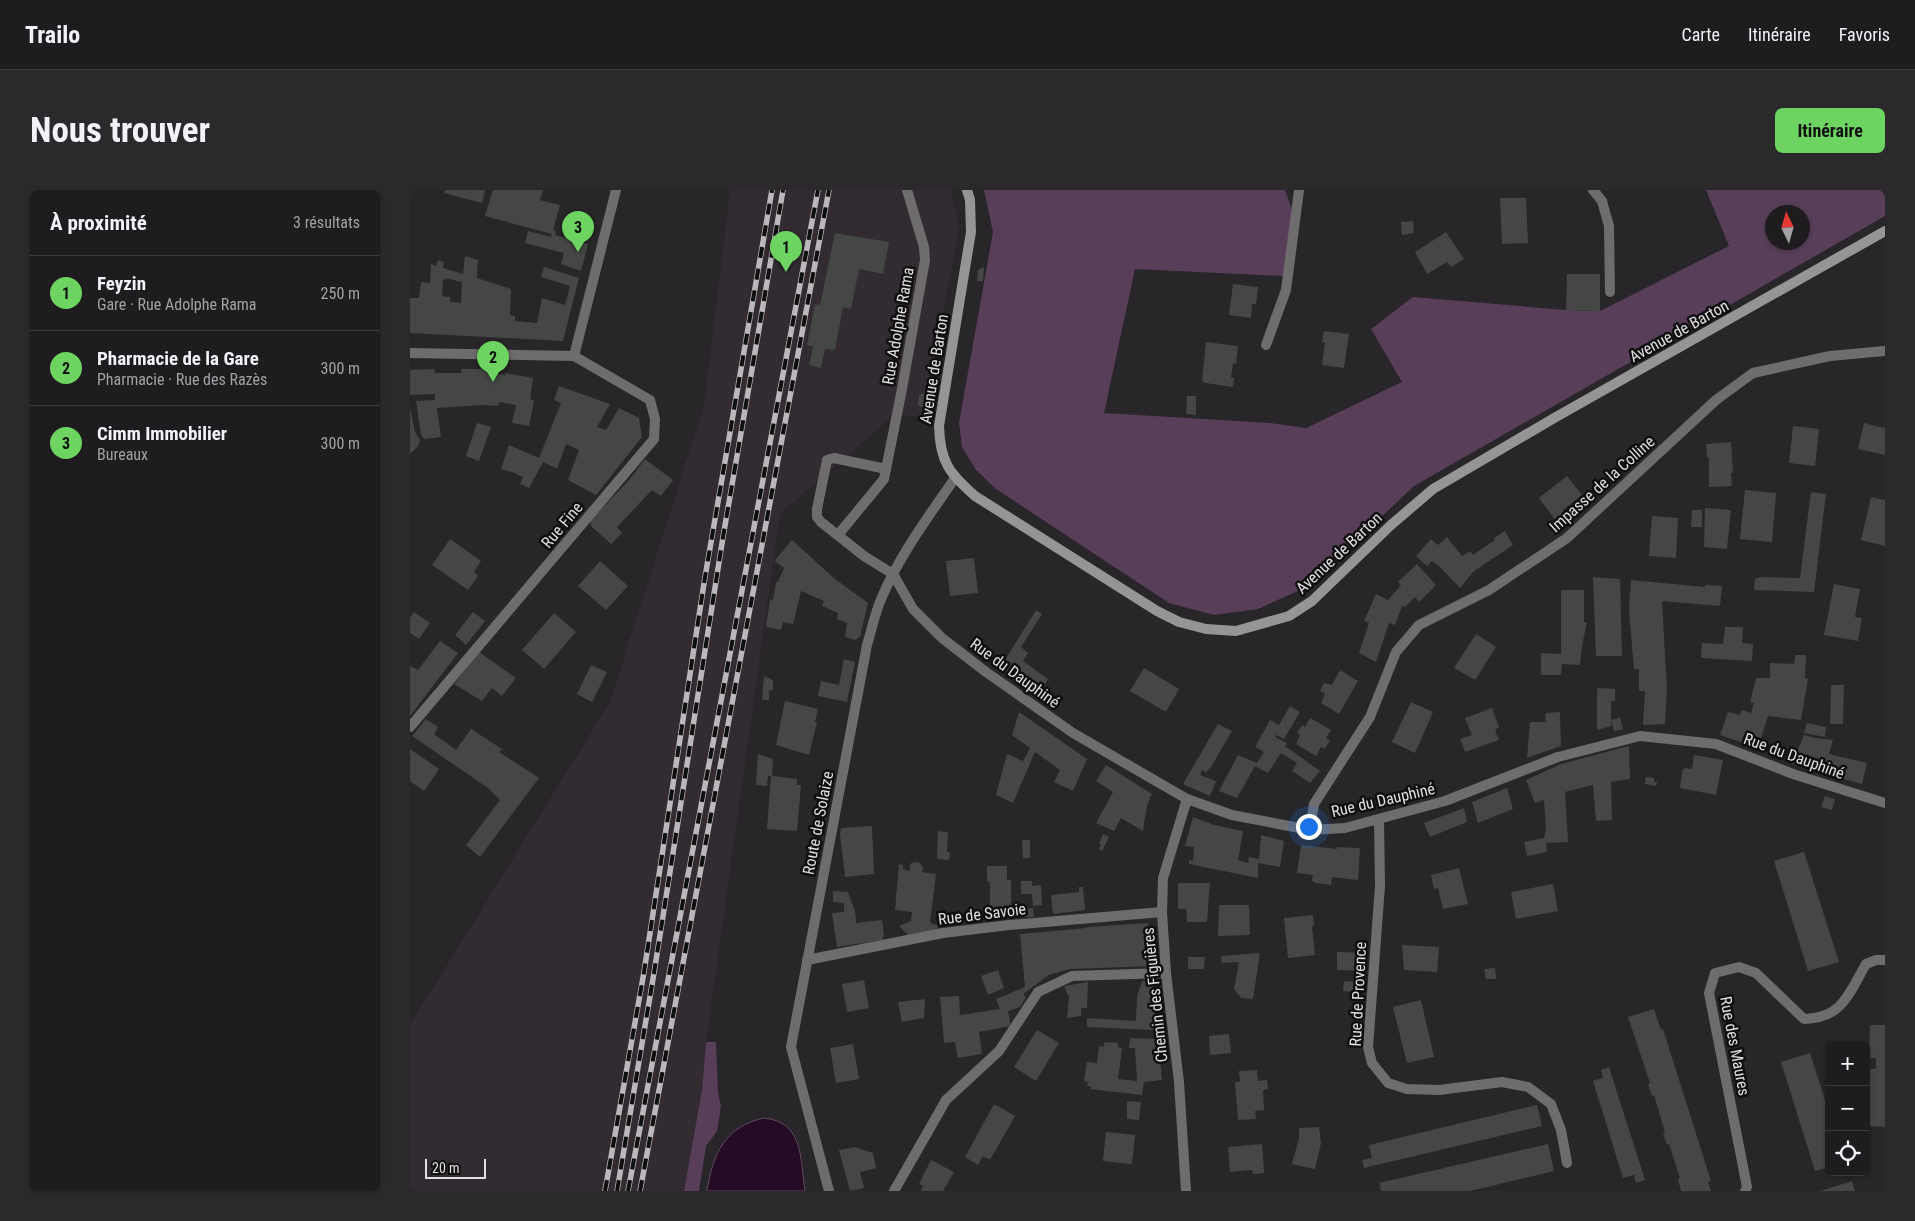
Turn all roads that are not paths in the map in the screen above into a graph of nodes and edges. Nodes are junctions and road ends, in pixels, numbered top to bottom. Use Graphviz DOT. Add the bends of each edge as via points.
graph roads {
  1 [pos="616,190"];
  2 [pos="907,190"];
  3 [pos="967,190"];
  4 [pos="1299,190"];
  5 [pos="1593,190"];
  6 [pos="1885,231"];
  7 [pos="1610,292"];
  8 [pos="1266,345"];
  9 [pos="1885,351"];
  10 [pos="410,353"];
  11 [pos="574,356"];
  12 [pos="886,469"];
  13 [pos="955,478"];
  14 [pos="838,535"];
  15 [pos="893,574"];
  16 [pos="410,727"];
  17 [pos="1187,799"];
  18 [pos="1885,803"];
  19 [pos="1379,820"];
  20 [pos="1310,830"];
  21 [pos="1162,912"];
  22 [pos="807,960"];
  23 [pos="1885,960"];
  24 [pos="1166,973"];
  25 [pos="1566,1163"];
  26 [pos="829,1191"];
  27 [pos="894,1191"];
  28 [pos="1186,1191"];
  29 [pos="1746,1191"];
  1 -- 11 [label="street"];
  2 -- 12 [label="street, Rue Adolphe Rama" via="924,246 925,260"];
  3 -- 13 [label="street, Avenue de Barton" via="971,232 939,426 940,446"];
  4 -- 8 [label="street" via="1286,290"];
  5 -- 7 [label="street" via="1602,201 1609,226"];
  6 -- 13 [label="street, Avenue de Barton" via="1433,489 1312,601 1289,616 1236,631 1206,629 1179,622 975,496"];
  9 -- 20 [label="street, Impasse de la Colline" via="1830,356 1753,373 1716,400 1567,538 1489,590 1419,625 1396,652 1370,717 1314,804"];
  10 -- 11 [label="street"];
  11 -- 16 [label="street, Rue Fine" via="650,400 655,419 654,439"];
  12 -- 14 [label="street, Rue Adolphe Rama" via="884,478"];
  12 -- 14 [label="street" via="834,458 827,460 818,516"];
  13 -- 15 [label="street, Route de Solaize"];
  14 -- 15 [label="street"];
  15 -- 17 [label="street, Rue du Dauphiné" via="913,608 949,644 1073,733"];
  15 -- 22 [label="street, Route de Solaize" via="867,645"];
  17 -- 20 [label="street, Rue du Dauphiné" via="1232,815"];
  17 -- 21 [label="street, Chemin des Figuières" via="1163,878"];
  18 -- 19 [label="street, Rue du Dauphiné" via="1793,774 1716,744 1640,736 1558,757 1446,801"];
  19 -- 20 [label="street, Rue du Dauphiné" via="1345,828"];
  19 -- 25 [label="street, Rue de Provence" via="1380,886 1368,1047 1372,1063 1388,1082 1407,1089 1439,1090 1502,1082 1528,1087 1551,1104 1561,1130"];
  21 -- 22 [label="street, Rue de Savoie" via="1009,924 942,933"];
  21 -- 24 [label="street, Chemin des Figuières"];
  22 -- 26 [label="street, Route de Solaize" via="791,1047"];
  23 -- 29 [label="street, Rue des Maures" via="1866,964 1840,1007 1814,1019 1804,1019 1756,973 1739,967 1715,973 1709,993"];
  24 -- 27 [label="street" via="1072,976 1038,992 999,1052 946,1100"];
  24 -- 28 [label="street, Chemin des Figuières" via="1179,1082"];
}
